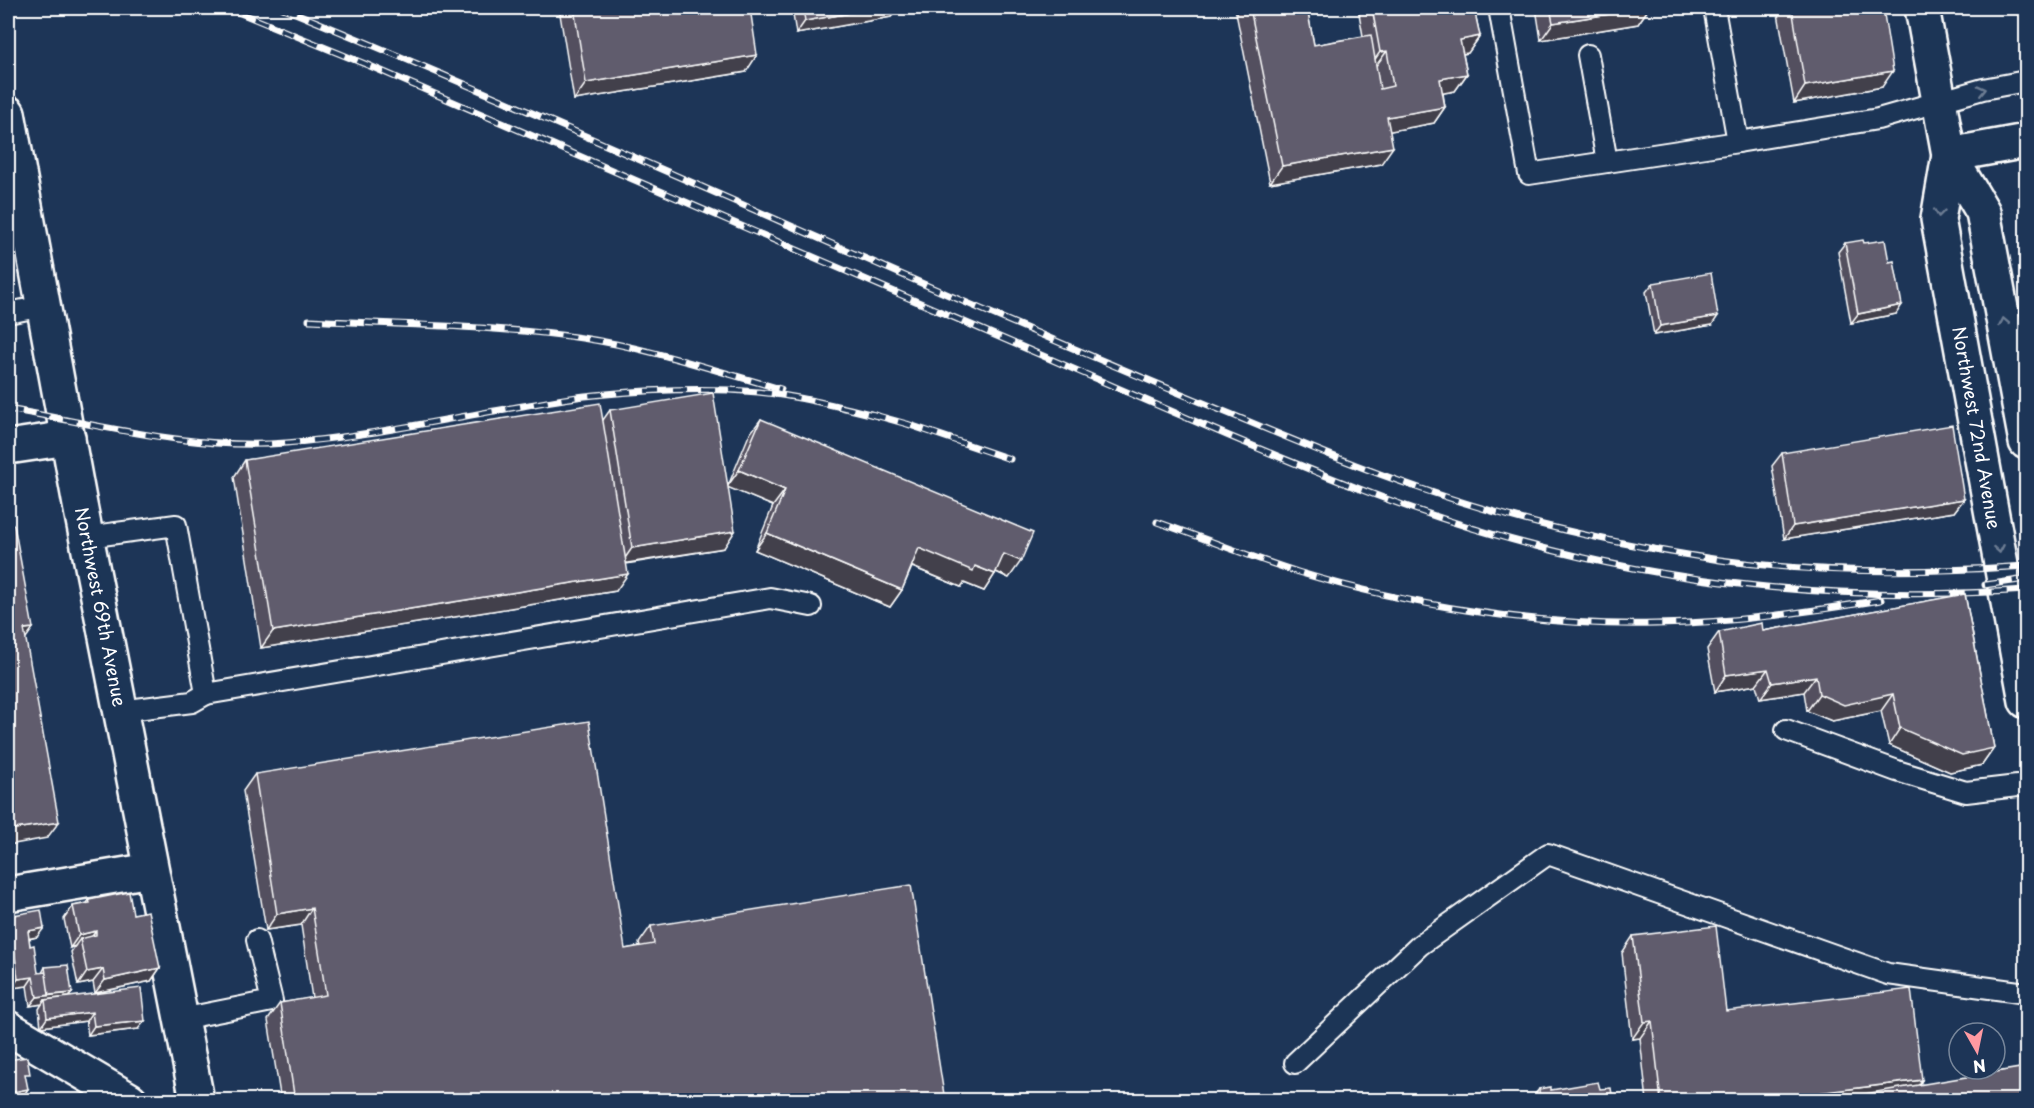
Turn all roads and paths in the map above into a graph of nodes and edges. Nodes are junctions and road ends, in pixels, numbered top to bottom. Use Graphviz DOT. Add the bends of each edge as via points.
graph roads {
  1 [pos="1499,8"];
  2 [pos="1714,8"];
  3 [pos="1922,8"];
  4 [pos="1588,55"];
  5 [pos="2026,81"];
  6 [pos="1938,102"];
  7 [pos="8,113"];
  8 [pos="2026,141"];
  9 [pos="1738,142"];
  10 [pos="1949,155"];
  11 [pos="1607,162"];
  12 [pos="43,306"];
  13 [pos="8,313"];
  14 [pos="68,438"];
  15 [pos="2026,442"];
  16 [pos="8,447"];
  17 [pos="87,537"];
  18 [pos="811,606"];
  19 [pos="206,694"];
  20 [pos="2026,701"];
  21 [pos="120,711"];
  22 [pos="1786,730"];
  23 [pos="2026,785"];
  24 [pos="152,870"];
  25 [pos="8,894"];
  26 [pos="258,940"];
  27 [pos="2026,993"];
  28 [pos="181,1018"];
  29 [pos="8,1028"];
  30 [pos="1295,1063"];
  31 [pos="130,1101"];
  32 [pos="197,1101"];
  1 -- 11 [label="lane" via="1529,174"];
  2 -- 9 [label="lane"];
  3 -- 6 [label="street, Northwest 72nd Avenue"];
  4 -- 11 [label="lane"];
  6 -- 5 [label="lane, one-way"];
  6 -- 9 [label="lane" via="1878,119"];
  6 -- 10 [label="street, Northwest 72nd Avenue"];
  7 -- 12 [label="street, Northwest 69th Avenue"];
  8 -- 10 [label="street"];
  9 -- 11 [label="lane"];
  15 -- 10 [label="street, Northwest 72nd Avenue, one-way" via="1983,212"];
  10 -- 20 [label="street, Northwest 72nd Avenue, one-way" via="1938,219"];
  12 -- 13 [label="lane"];
  12 -- 14 [label="street, Northwest 69th Avenue"];
  14 -- 16 [label="street"];
  14 -- 17 [label="street, Northwest 69th Avenue"];
  17 -- 19 [label="lane" via="176,525"];
  17 -- 21 [label="street, Northwest 69th Avenue"];
  18 -- 19 [label="lane" via="770,598"];
  19 -- 21 [label="lane" via="192,702"];
  21 -- 24 [label="street, Northwest 69th Avenue"];
  22 -- 23 [label="lane" via="1966,792"];
  24 -- 25 [label="street"];
  24 -- 28 [label="street, Northwest 69th Avenue"];
  26 -- 28 [label="lane" via="272,1001"];
  27 -- 30 [label="lane" via="1888,974 1548,854 1420,945"];
  28 -- 32 [label="street, Northwest 69th Avenue"];
  29 -- 31 [label="street"];
}
